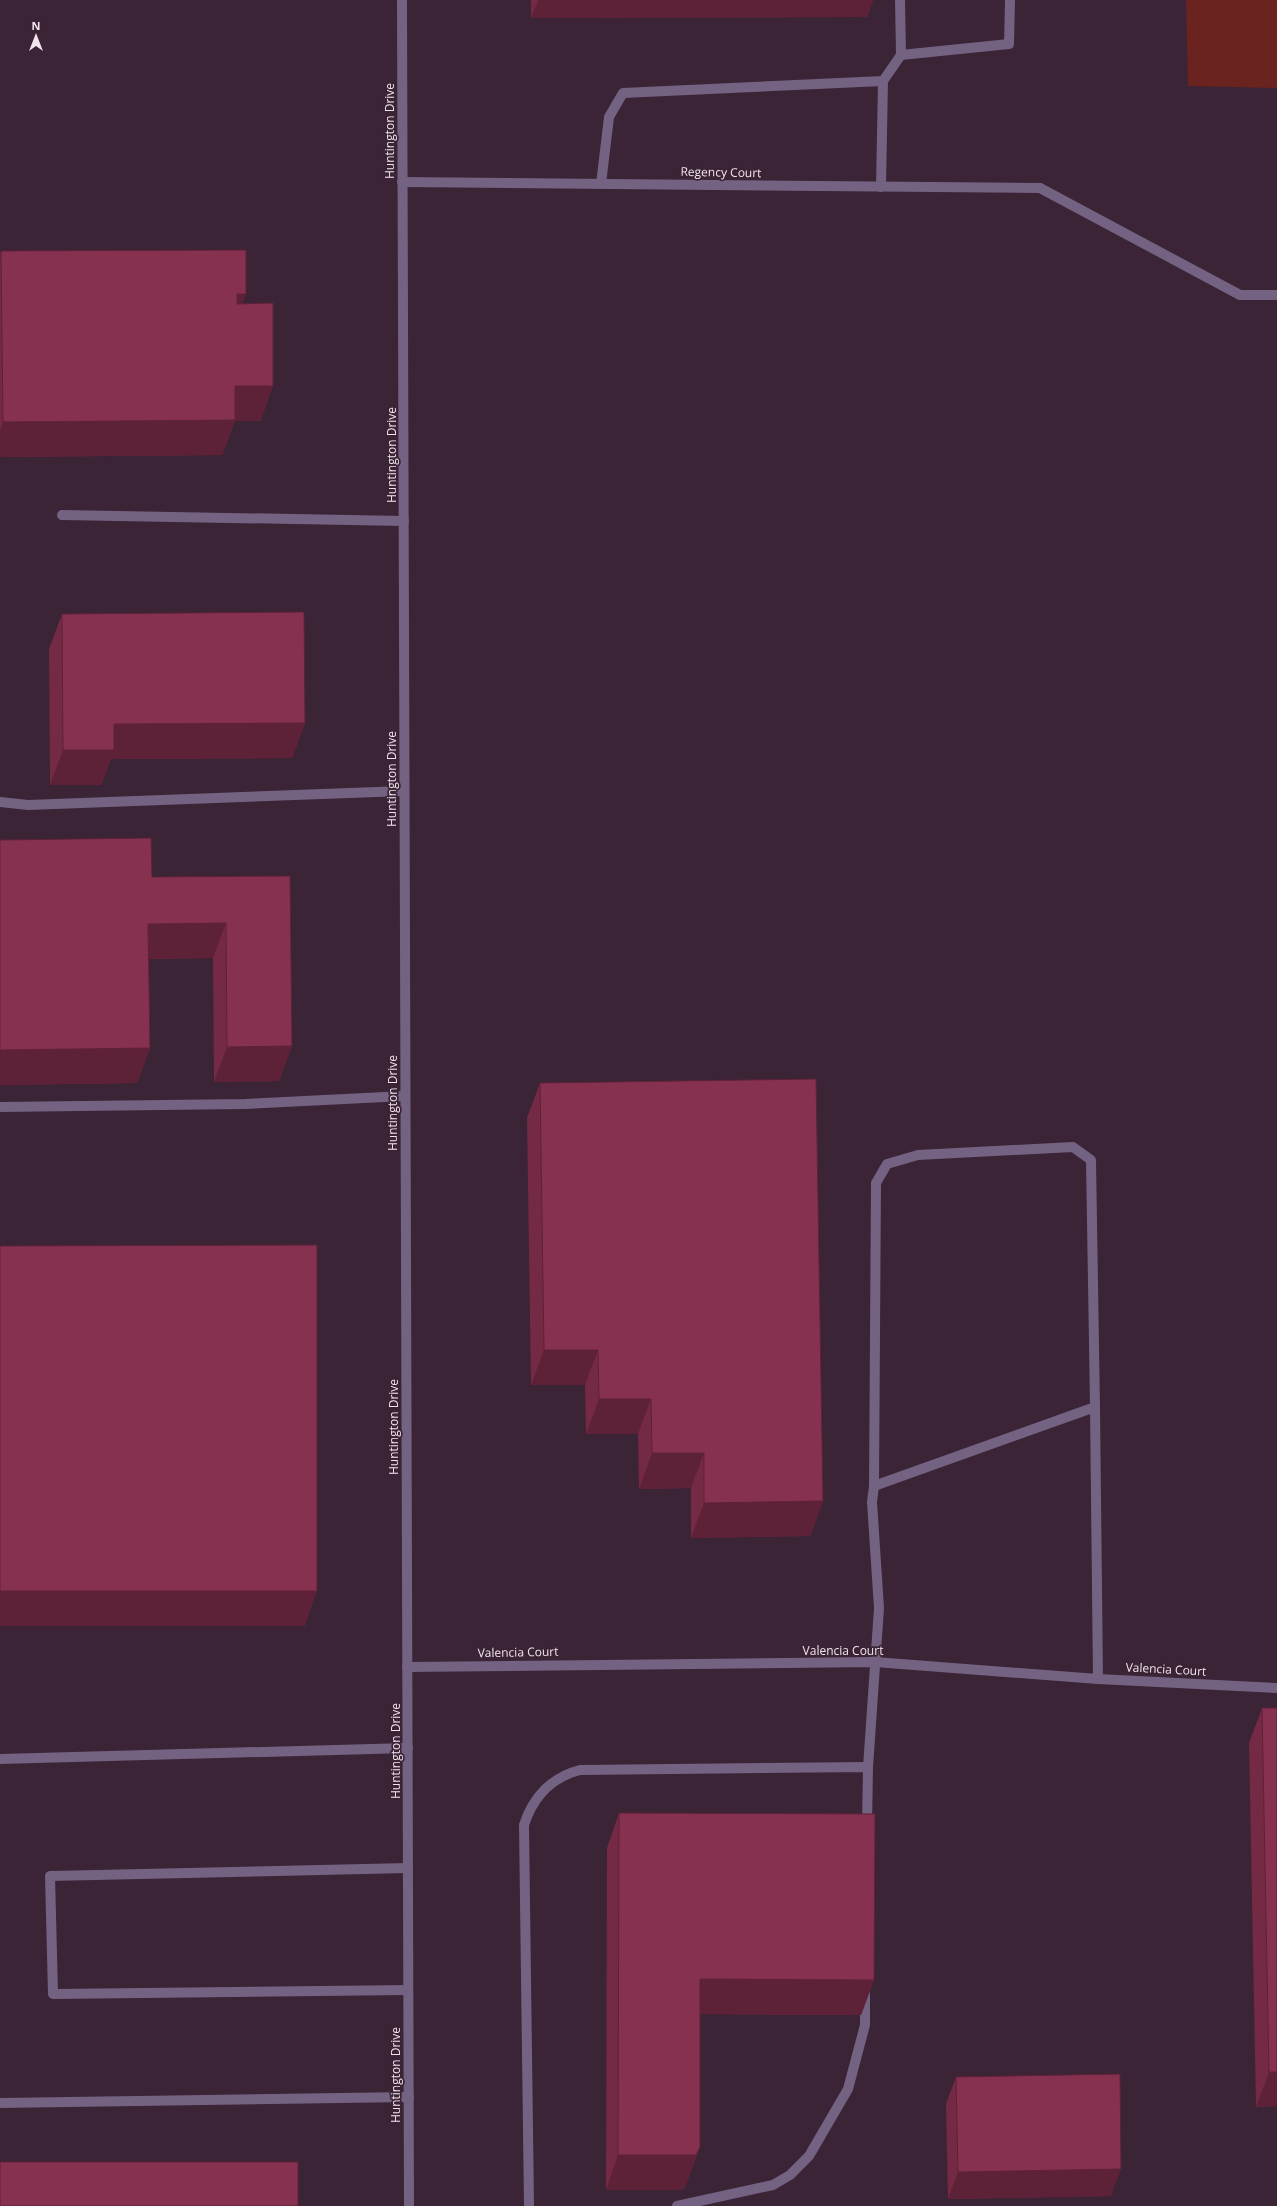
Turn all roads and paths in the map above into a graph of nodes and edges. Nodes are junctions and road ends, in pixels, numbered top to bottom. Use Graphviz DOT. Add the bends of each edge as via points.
graph roads {
  1 [pos="402,0"];
  2 [pos="900,0"];
  3 [pos="1010,0"];
  4 [pos="901,55"];
  5 [pos="883,81"];
  6 [pos="402,182"];
  7 [pos="601,184"];
  8 [pos="881,187"];
  9 [pos="1277,295"];
  10 [pos="62,515"];
  11 [pos="404,522"];
  12 [pos="404,791"];
  13 [pos="0,802"];
  14 [pos="405,1096"];
  15 [pos="0,1107"];
  16 [pos="1095,1407"];
  17 [pos="874,1486"];
  18 [pos="875,1662"];
  19 [pos="407,1667"];
  20 [pos="1098,1679"];
  21 [pos="1277,1688"];
  22 [pos="408,1748"];
  23 [pos="0,1759"];
  24 [pos="868,1767"];
  25 [pos="867,1838"];
  26 [pos="408,1868"];
  27 [pos="865,1978"];
  28 [pos="408,1990"];
  29 [pos="409,2097"];
  30 [pos="0,2103"];
  31 [pos="409,2206"];
  32 [pos="529,2206"];
  33 [pos="677,2206"];
  1 -- 6 [label="street, Huntington Drive"];
  2 -- 4 [label="street"];
  3 -- 4 [label="street" via="1009,44"];
  4 -- 5 [label="street"];
  5 -- 7 [label="street" via="623,93 608,117"];
  5 -- 8 [label="street"];
  6 -- 7 [label="street, Regency Court"];
  6 -- 11 [label="street, Huntington Drive"];
  7 -- 8 [label="street, Regency Court"];
  8 -- 9 [label="street, Regency Court" via="1040,188 1240,296"];
  10 -- 11 [label="street"];
  11 -- 12 [label="street, Huntington Drive"];
  12 -- 13 [label="street" via="28,805"];
  12 -- 14 [label="street, Huntington Drive"];
  14 -- 15 [label="street" via="245,1104"];
  14 -- 19 [label="street, Huntington Drive"];
  16 -- 17 [label="street"];
  16 -- 17 [label="street" via="1091,1160 1073,1147 918,1155 887,1164 876,1183"];
  16 -- 20 [label="street"];
  17 -- 18 [label="street" via="872,1502 879,1608"];
  18 -- 19 [label="street, Valencia Court"];
  18 -- 20 [label="street, Valencia Court"];
  18 -- 24 [label="street"];
  19 -- 22 [label="street, Huntington Drive"];
  20 -- 21 [label="street, Valencia Court"];
  22 -- 23 [label="street"];
  22 -- 26 [label="street, Huntington Drive"];
  24 -- 25 [label="street"];
  24 -- 32 [label="street" via="580,1770 563,1774 550,1784 534,1803 524,1825"];
  26 -- 28 [label="street, Huntington Drive"];
  26 -- 28 [label="street" via="50,1876 53,1994"];
  27 -- 33 [label="street" via="865,2025 848,2089 809,2156 790,2175 772,2185"];
  28 -- 29 [label="street, Huntington Drive"];
  29 -- 30 [label="street"];
  29 -- 31 [label="street, Huntington Drive"];
}
